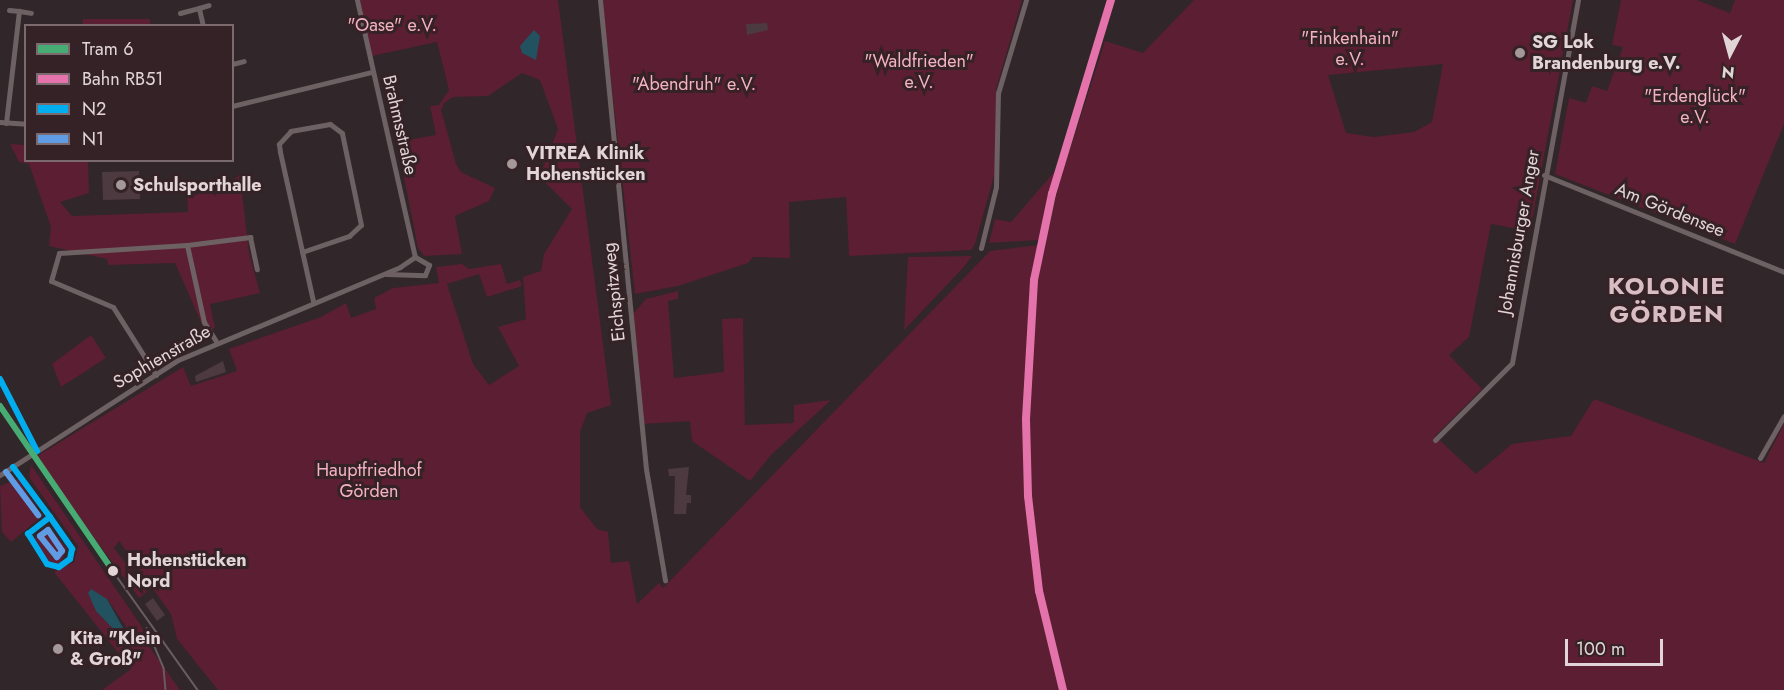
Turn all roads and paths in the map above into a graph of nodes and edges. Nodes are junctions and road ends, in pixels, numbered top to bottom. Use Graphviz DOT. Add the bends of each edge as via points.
graph roads {
  1 [pos="357,0"];
  2 [pos="600,0"];
  3 [pos="1026,0"];
  4 [pos="1578,0"];
  5 [pos="209,5"];
  6 [pos="199,8"];
  7 [pos="9,10"];
  8 [pos="19,11"];
  9 [pos="31,13"];
  10 [pos="180,13"];
  11 [pos="203,24"];
  12 [pos="244,61"];
  13 [pos="234,64"];
  14 [pos="372,72"];
  15 [pos="234,106"];
  16 [pos="3,123"];
  17 [pos="24,124"];
  18 [pos="1544,175"];
  19 [pos="187,245"];
  20 [pos="981,248"];
  21 [pos="303,252"];
  22 [pos="415,257"];
  23 [pos="257,269"];
  24 [pos="1784,272"];
  25 [pos="383,274"];
  26 [pos="313,301"];
  27 [pos="216,341"];
  28 [pos="156,375"];
  29 [pos="0,379"];
  30 [pos="1784,416"];
  31 [pos="1435,440"];
  32 [pos="37,451"];
  33 [pos="1760,458"];
  34 [pos="0,475"];
  35 [pos="665,580"];
  1 -- 14 [label="street, Brahmsstraße"];
  2 -- 35 [label="street, Eichspitzweg" via="646,470"];
  3 -- 20 [label="street" via="998,93 996,187"];
  4 -- 18 [label="street, Johannisburger Anger"];
  5 -- 6 [label="street"];
  6 -- 10 [label="street"];
  6 -- 11 [label="street"];
  7 -- 8 [label="street"];
  8 -- 9 [label="street"];
  8 -- 16 [label="street"];
  12 -- 13 [label="street"];
  14 -- 15 [label="street"];
  14 -- 22 [label="street, Brahmsstraße"];
  16 -- 17 [label="street"];
  18 -- 24 [label="street, Am Gördensee"];
  18 -- 31 [label="street, Johannisburger Anger" via="1512,363"];
  19 -- 23 [label="street" via="250,237"];
  19 -- 27 [label="street" via="204,322"];
  19 -- 28 [label="street" via="64,250 50,277 113,308"];
  21 -- 21 [label="street" via="279,144 291,131 330,124 342,133 362,225 349,236"];
  21 -- 26 [label="street"];
  22 -- 25 [label="street, Sophienstraße"];
  22 -- 25 [label="street, Sophienstraße" via="424,258 428,272 417,277"];
  25 -- 26 [label="street, Sophienstraße"];
  26 -- 27 [label="street, Sophienstraße"];
  27 -- 28 [label="street, Sophienstraße"];
  28 -- 32 [label="street, Sophienstraße"];
  29 -- 32 [label="street"];
  30 -- 33 [label="street"];
  32 -- 34 [label="street, Sophienstraße"];
}
